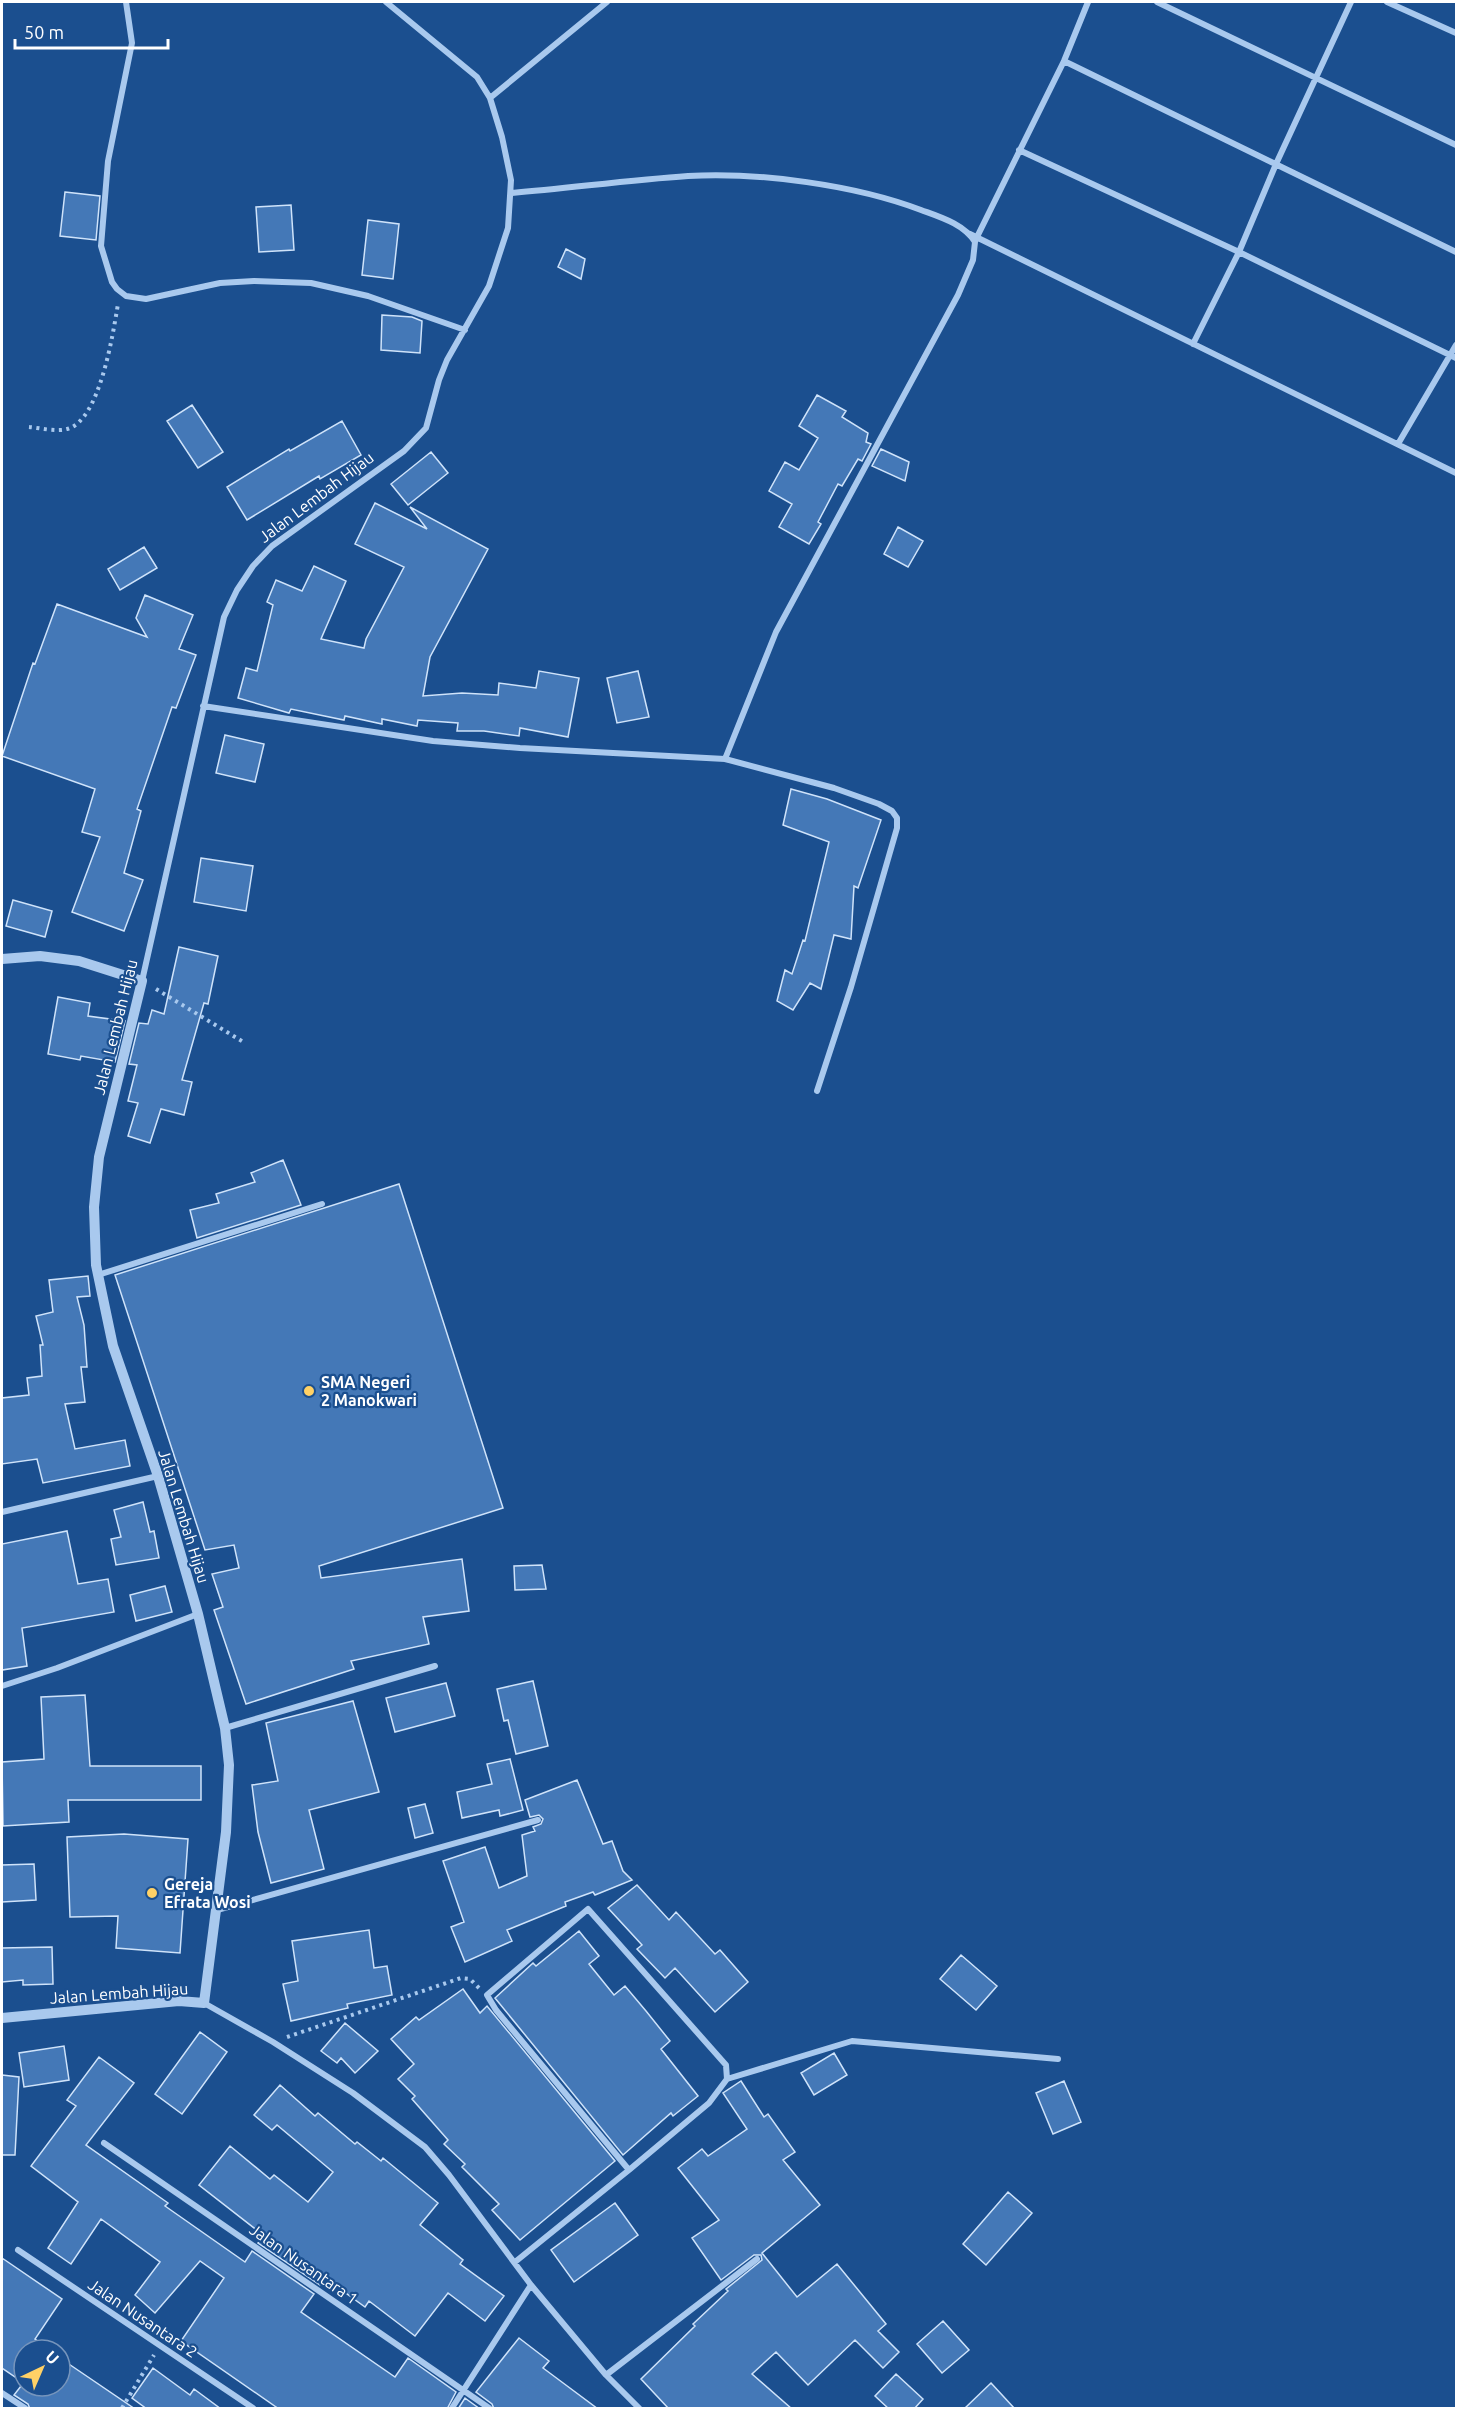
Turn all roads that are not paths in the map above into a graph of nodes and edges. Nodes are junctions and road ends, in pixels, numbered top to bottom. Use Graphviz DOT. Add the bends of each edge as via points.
graph roads {
  1 [pos="126,2"];
  2 [pos="386,2"];
  3 [pos="608,2"];
  4 [pos="1088,2"];
  5 [pos="1157,2"];
  6 [pos="1351,2"];
  7 [pos="1388,2"];
  8 [pos="1456,33"];
  9 [pos="1064,61"];
  10 [pos="1316,78"];
  11 [pos="490,98"];
  12 [pos="1456,145"];
  13 [pos="1019,150"];
  14 [pos="1276,164"];
  15 [pos="512,193"];
  16 [pos="973,236"];
  17 [pos="1239,252"];
  18 [pos="1456,252"];
  19 [pos="465,330"];
  20 [pos="1192,344"];
  21 [pos="1456,345"];
  22 [pos="1454,356"];
  23 [pos="1398,444"];
  24 [pos="1456,473"];
  25 [pos="203,706"];
  26 [pos="725,759"];
  27 [pos="2,959"];
  28 [pos="142,981"];
  29 [pos="816,1091"];
  30 [pos="322,1204"];
  31 [pos="97,1270"];
  32 [pos="158,1476"];
  33 [pos="2,1512"];
  34 [pos="198,1614"];
  35 [pos="435,1666"];
  36 [pos="2,1686"];
  37 [pos="225,1728"];
  38 [pos="538,1820"];
  39 [pos="216,1910"];
  40 [pos="204,2002"];
  41 [pos="2,2018"];
  42 [pos="1058,2059"];
  43 [pos="727,2079"];
  44 [pos="104,2143"];
  45 [pos="629,2170"];
  46 [pos="18,2250"];
  47 [pos="758,2259"];
  48 [pos="515,2262"];
  49 [pos="531,2285"];
  50 [pos="606,2375"];
  51 [pos="465,2391"];
  52 [pos="2,2393"];
  53 [pos="25,2409"];
  54 [pos="253,2409"];
  55 [pos="452,2409"];
  56 [pos="489,2409"];
  57 [pos="639,2409"];
  1 -- 19 [label="street" via="132,43 108,161 101,246 112,282 120,292 146,299 220,283 311,283 368,296"];
  2 -- 11 [label="street, Jalan Lembah Hijau" via="470,70"];
  3 -- 11 [label="street"];
  4 -- 9 [label="street"];
  5 -- 10 [label="street"];
  6 -- 10 [label="street"];
  7 -- 8 [label="street"];
  9 -- 13 [label="street"];
  9 -- 14 [label="street"];
  10 -- 12 [label="street"];
  10 -- 14 [label="street"];
  11 -- 15 [label="street, Jalan Lembah Hijau"];
  13 -- 16 [label="street"];
  13 -- 17 [label="street"];
  14 -- 17 [label="street"];
  14 -- 18 [label="street"];
  15 -- 16 [label="street" via="690,176 761,178 856,191 900,202 938,216"];
  15 -- 19 [label="street, Jalan Lembah Hijau" via="500,258"];
  16 -- 20 [label="street"];
  16 -- 26 [label="street" via="975,249 968,274 776,632"];
  17 -- 20 [label="street"];
  17 -- 22 [label="street"];
  19 -- 25 [label="street, Jalan Lembah Hijau" via="439,380 426,428 416,440 298,525 253,566 224,617"];
  20 -- 23 [label="street"];
  21 -- 22 [label="street"];
  22 -- 23 [label="street"];
  23 -- 24 [label="street"];
  25 -- 26 [label="street" via="433,741"];
  25 -- 28 [label="street, Jalan Lembah Hijau"];
  26 -- 29 [label="street" via="834,788 879,804 897,818 851,987"];
  27 -- 28 [label="street" via="40,956 79,961"];
  28 -- 31 [label="street, Jalan Lembah Hijau" via="99,1157 94,1207"];
  30 -- 31 [label="street"];
  31 -- 32 [label="street, Jalan Lembah Hijau" via="113,1346"];
  32 -- 33 [label="street"];
  32 -- 34 [label="street, Jalan Lembah Hijau"];
  34 -- 36 [label="street"];
  34 -- 37 [label="street, Jalan Lembah Hijau"];
  35 -- 37 [label="street"];
  37 -- 39 [label="street, Jalan Lembah Hijau" via="226,1832"];
  38 -- 39 [label="street"];
  39 -- 40 [label="street, Jalan Lembah Hijau"];
  40 -- 41 [label="street, Jalan Lembah Hijau"];
  40 -- 48 [label="street" via="353,2093 424,2147"];
  42 -- 43 [label="street" via="852,2041"];
  43 -- 45 [label="street" via="709,2103"];
  43 -- 45 [label="street" via="726,2065 588,1909 487,1994 496,2010"];
  44 -- 51 [label="street, Jalan Nusantara 1"];
  45 -- 48 [label="street"];
  46 -- 54 [label="street, Jalan Nusantara 2"];
  47 -- 50 [label="street"];
  48 -- 49 [label="street"];
  49 -- 50 [label="street"];
  49 -- 51 [label="street"];
  50 -- 57 [label="street"];
  51 -- 55 [label="street"];
  51 -- 56 [label="street, Jalan Nusantara 1"];
  52 -- 53 [label="street"];
}
